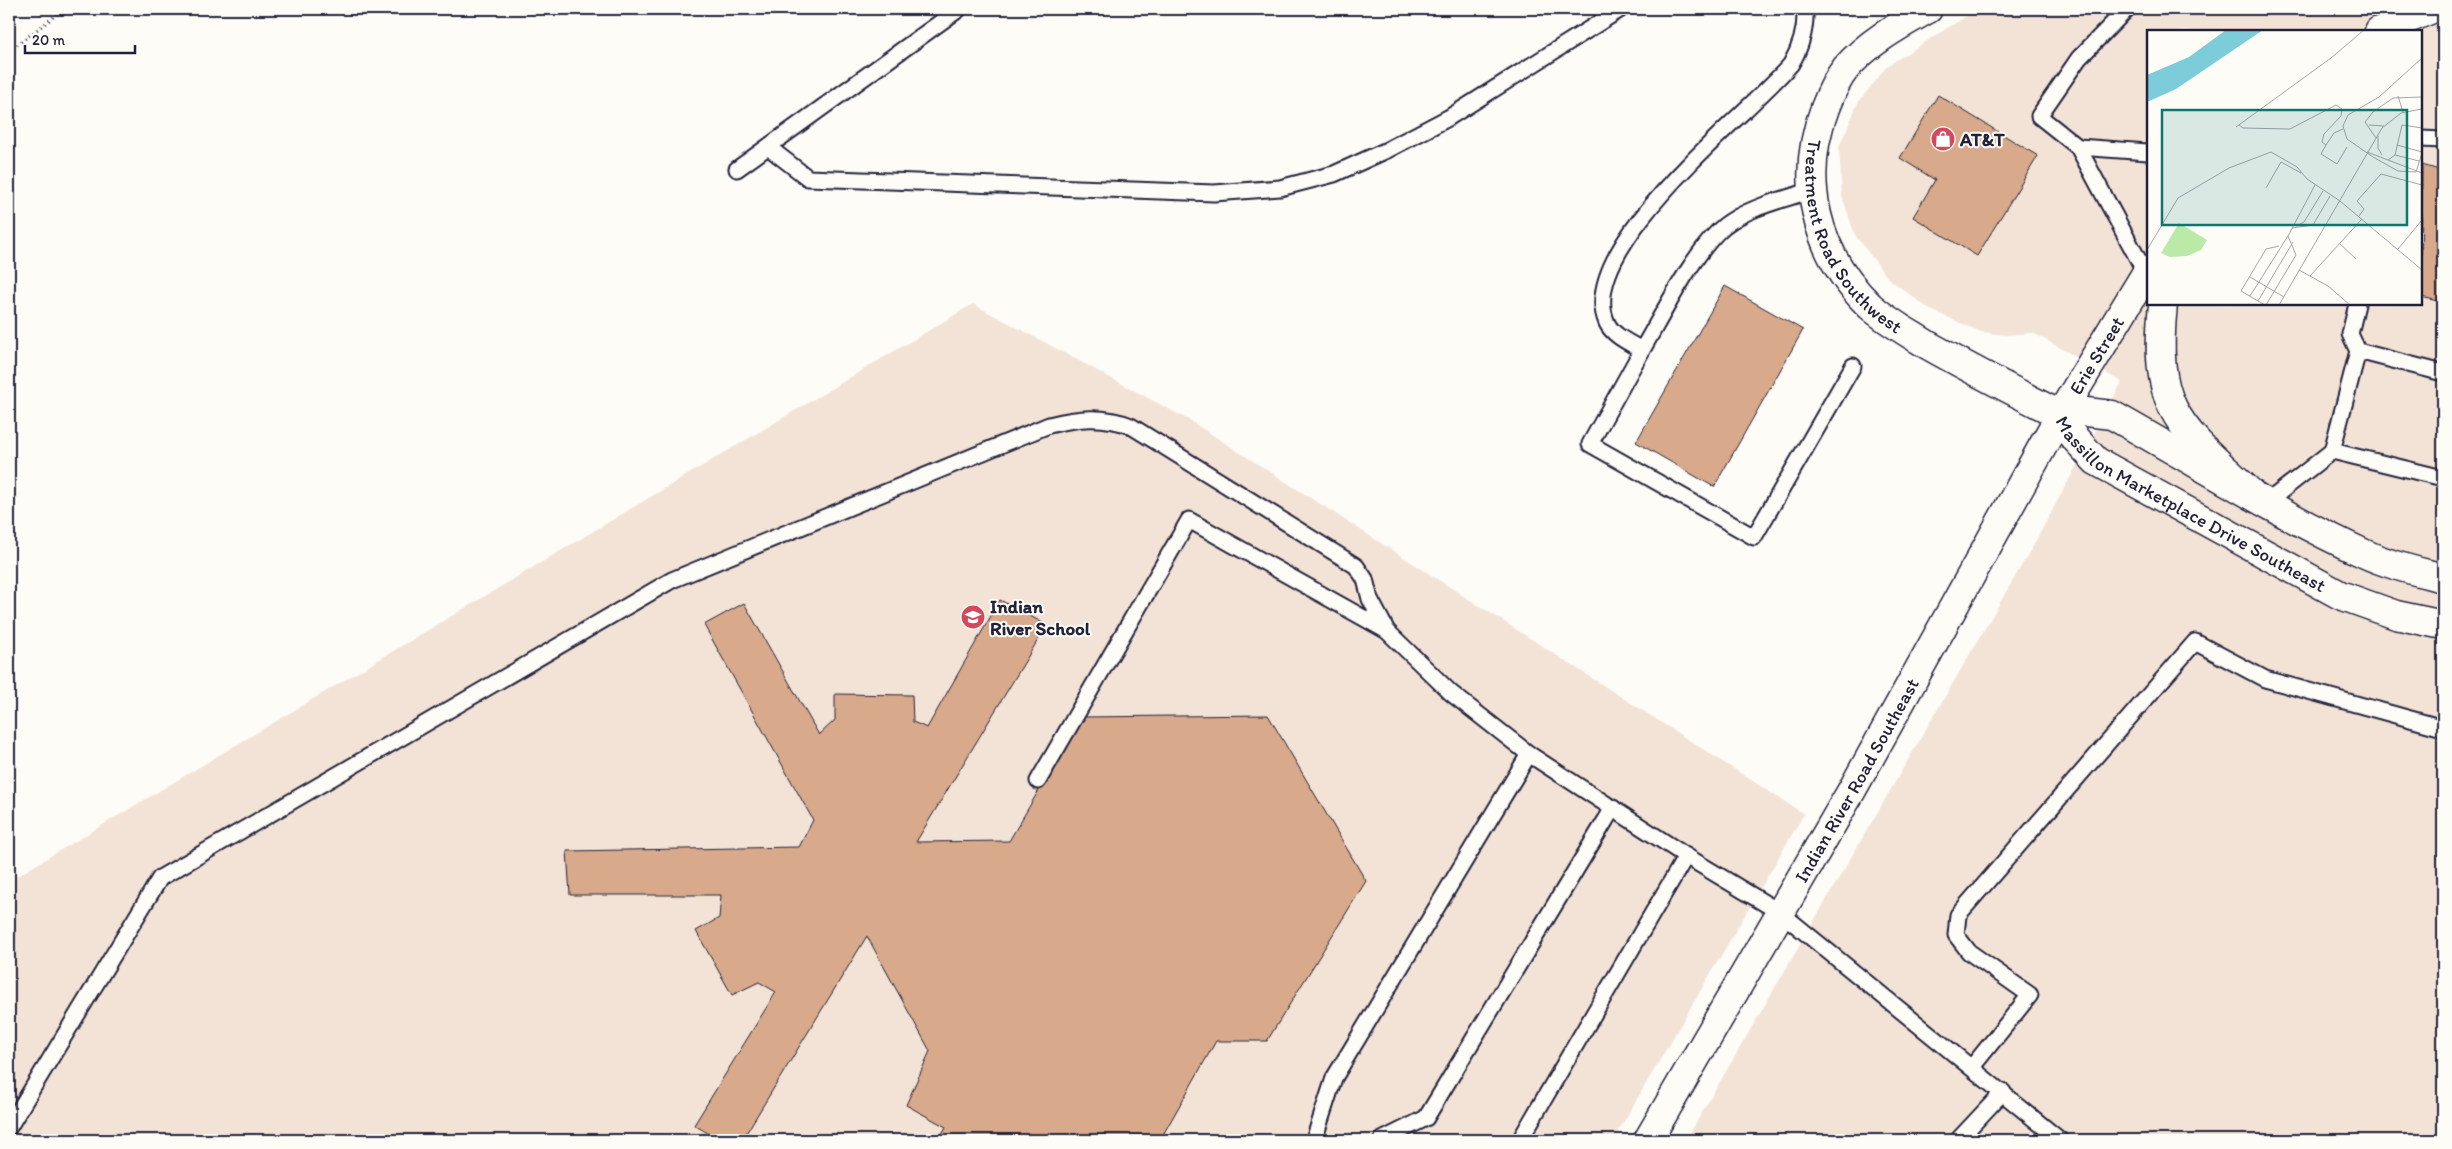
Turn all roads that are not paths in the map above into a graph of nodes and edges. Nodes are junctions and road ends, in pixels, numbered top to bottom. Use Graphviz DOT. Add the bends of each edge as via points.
graph roads {
  1 [pos="959,9"];
  2 [pos="1621,9"];
  3 [pos="1805,9"];
  4 [pos="1928,9"];
  5 [pos="2127,9"];
  6 [pos="2421,11"];
  7 [pos="2381,30"];
  8 [pos="2422,139"];
  9 [pos="2443,140"];
  10 [pos="768,147"];
  11 [pos="2078,147"];
  12 [pos="2147,152"];
  13 [pos="737,169"];
  14 [pos="1812,190"];
  15 [pos="2147,272"];
  16 [pos="2163,305"];
  17 [pos="2357,305"];
  18 [pos="1642,350"];
  19 [pos="2358,351"];
  20 [pos="1853,366"];
  21 [pos="2443,373"];
  22 [pos="2060,416"];
  23 [pos="2332,451"];
  24 [pos="2443,478"];
  25 [pos="2259,498"];
  26 [pos="2443,578"];
  27 [pos="2443,626"];
  28 [pos="1387,631"];
  29 [pos="2443,728"];
  30 [pos="1529,754"];
  31 [pos="1038,781"];
  32 [pos="1613,808"];
  33 [pos="1686,856"];
  34 [pos="1781,913"];
  35 [pos="1972,1067"];
  36 [pos="2003,1092"];
  37 [pos="9,1128"];
  38 [pos="1314,1140"];
  39 [pos="1382,1140"];
  40 [pos="1520,1140"];
  41 [pos="1648,1140"];
  42 [pos="1958,1140"];
  43 [pos="2060,1140"];
  1 -- 10 [label="lane"];
  2 -- 10 [label="lane" via="1431,127 1334,174 1280,188 1214,193 808,178"];
  3 -- 18 [label="lane" via="1804,32 1791,64 1671,181 1628,237 1612,266 1602,296 1606,323 1616,335"];
  4 -- 14 [label="street, Treatment Road Southwest" via="1868,46 1845,70 1818,129 1812,158"];
  5 -- 11 [label="lane" via="2079,58 2039,116"];
  6 -- 7 [label="street"];
  8 -- 9 [label="lane"];
  10 -- 13 [label="lane"];
  11 -- 12 [label="lane"];
  11 -- 15 [label="lane"];
  14 -- 18 [label="lane" via="1751,211 1724,226 1698,255"];
  14 -- 22 [label="street, Treatment Road Southwest" via="1816,216 1838,267 1872,307 1948,357"];
  15 -- 22 [label="street, Erie Street"];
  16 -- 25 [label="street" via="2160,359 2169,400 2191,436"];
  17 -- 19 [label="lane" via="2350,334"];
  18 -- 20 [label="lane" via="1590,444 1754,537"];
  19 -- 21 [label="lane"];
  19 -- 23 [label="lane"];
  22 -- 25 [label="street, Massillon Marketplace Drive Southeast" via="2086,412 2112,416"];
  22 -- 27 [label="street, Massillon Marketplace Drive Southeast" via="2082,448 2115,473 2340,595 2396,615"];
  22 -- 34 [label="street, Indian River Road Southeast"];
  23 -- 24 [label="lane"];
  23 -- 25 [label="lane"];
  25 -- 26 [label="street, Massillon Marketplace Drive Southeast" via="2364,554"];
  28 -- 30 [label="lane" via="1451,694"];
  28 -- 31 [label="lane" via="1189,520"];
  28 -- 37 [label="lane" via="1370,599 1365,579 1356,566 1156,441 1131,426 1106,419 1078,419 1048,425 672,580 160,878"];
  29 -- 35 [label="lane" via="2265,679 2195,642 1958,915 1956,935 1969,952 2030,995"];
  30 -- 32 [label="lane"];
  30 -- 38 [label="lane" via="1334,1078"];
  32 -- 33 [label="lane"];
  32 -- 39 [label="lane" via="1426,1118"];
  33 -- 34 [label="lane"];
  33 -- 40 [label="lane"];
  34 -- 35 [label="lane"];
  34 -- 41 [label="street, Indian River Road Southeast"];
  35 -- 36 [label="lane"];
  36 -- 42 [label="lane"];
  36 -- 43 [label="lane"];
}
